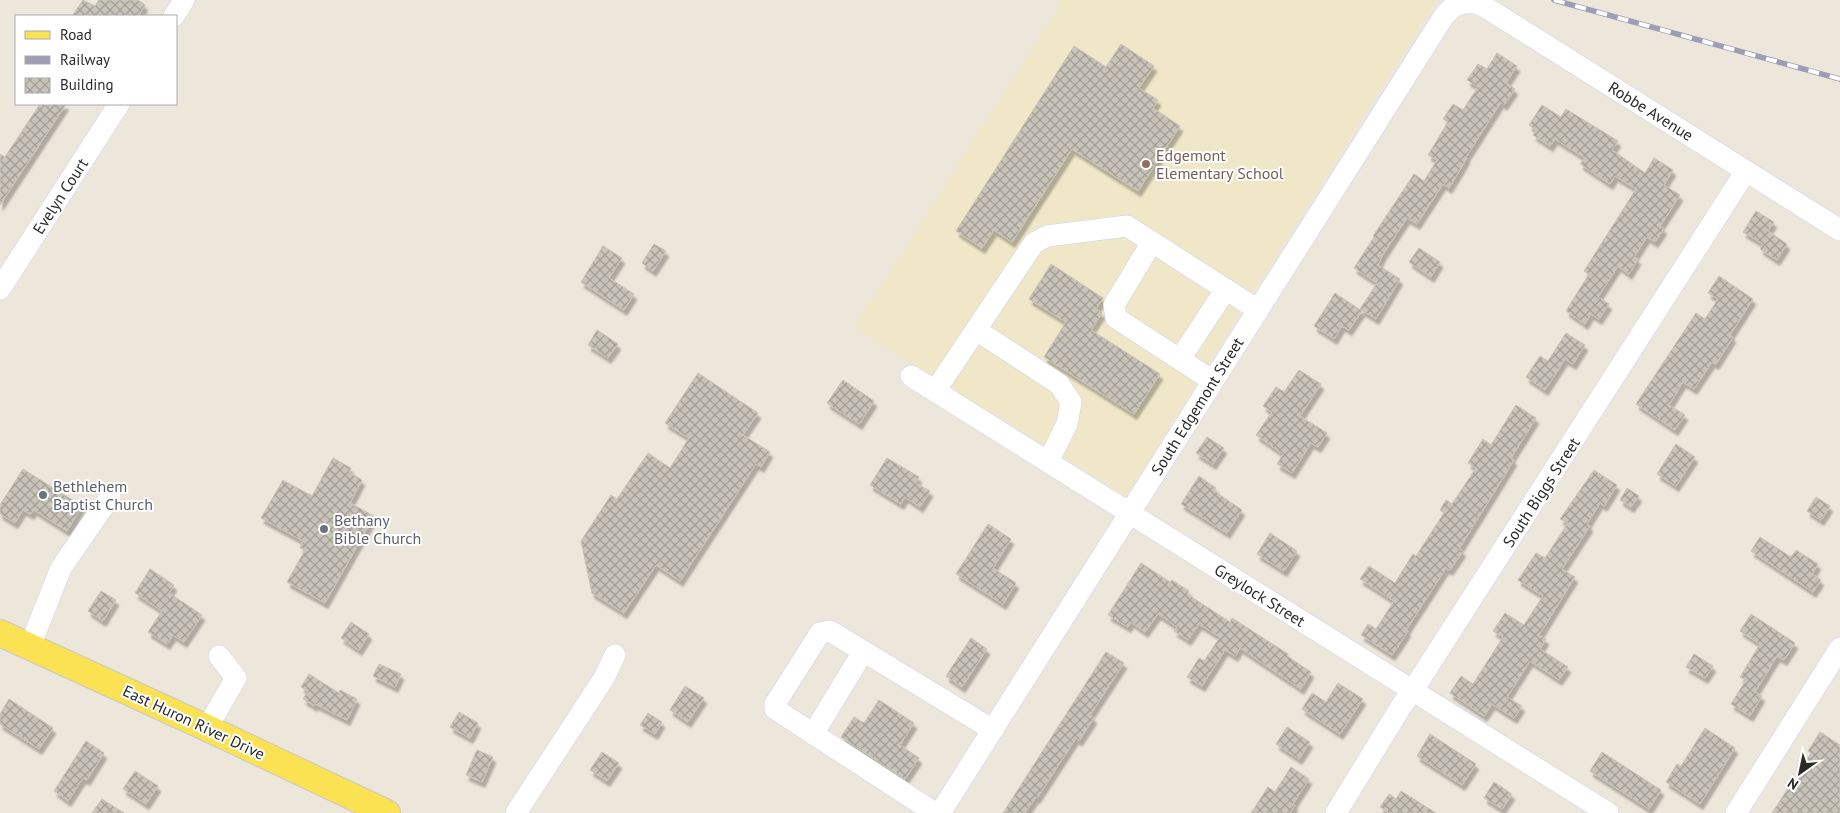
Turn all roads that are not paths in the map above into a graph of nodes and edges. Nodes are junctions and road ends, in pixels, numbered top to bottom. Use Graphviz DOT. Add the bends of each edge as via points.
graph roads {
  1 [pos="184,0"];
  2 [pos="1459,4"];
  3 [pos="175,15"];
  4 [pos="118,105"];
  5 [pos="1746,171"];
  6 [pos="1840,230"];
  7 [pos="1152,242"];
  8 [pos="0,289"];
  9 [pos="1226,289"];
  10 [pos="1258,310"];
  11 [pos="976,330"];
  12 [pos="1180,359"];
  13 [pos="911,376"];
  14 [pos="1213,381"];
  15 [pos="935,391"];
  16 [pos="1048,462"];
  17 [pos="110,497"];
  18 [pos="1130,514"];
  19 [pos="0,633"];
  20 [pos="30,646"];
  21 [pos="1840,648"];
  22 [pos="863,652"];
  23 [pos="615,655"];
  24 [pos="219,656"];
  25 [pos="1413,690"];
  26 [pos="207,728"];
  27 [pos="993,730"];
  28 [pos="812,734"];
  29 [pos="386,813"];
  30 [pos="516,813"];
  31 [pos="935,813"];
  32 [pos="940,813"];
  33 [pos="1336,813"];
  34 [pos="1608,813"];
  35 [pos="1736,813"];
  1 -- 3 [label="street"];
  2 -- 5 [label="street, Robbe Avenue" via="1482,5"];
  2 -- 10 [label="street, South Edgemont Street" via="1444,16"];
  4 -- 8 [label="street, Evelyn Court"];
  5 -- 6 [label="street, Robbe Avenue"];
  5 -- 25 [label="street, South Biggs Street"];
  7 -- 9 [label="street"];
  7 -- 11 [label="street" via="1127,226 1047,236 1034,243"];
  7 -- 12 [label="street" via="1114,305 1116,318"];
  9 -- 10 [label="street"];
  9 -- 12 [label="street"];
  10 -- 14 [label="street, South Edgemont Street"];
  11 -- 15 [label="street"];
  11 -- 16 [label="street" via="1059,384 1071,402 1067,424"];
  12 -- 14 [label="street"];
  13 -- 15 [label="street, Greylock Street"];
  14 -- 18 [label="street, South Edgemont Street"];
  15 -- 16 [label="street, Greylock Street"];
  16 -- 18 [label="street, Greylock Street"];
  17 -- 20 [label="street" via="61,568"];
  18 -- 25 [label="street, Greylock Street"];
  18 -- 27 [label="street, South Edgemont Street"];
  19 -- 20 [label="main road, East Huron River Drive"];
  20 -- 26 [label="main road, East Huron River Drive"];
  21 -- 35 [label="street"];
  22 -- 27 [label="street"];
  22 -- 28 [label="street"];
  22 -- 28 [label="street" via="830,631 820,633 775,704 778,712"];
  23 -- 30 [label="street" via="604,678"];
  24 -- 26 [label="street" via="236,678"];
  25 -- 33 [label="street, South Biggs Street"];
  25 -- 34 [label="street, Greylock Street"];
  26 -- 29 [label="main road, East Huron River Drive"];
  27 -- 32 [label="street, South Edgemont Street"];
  28 -- 31 [label="street"];
}
